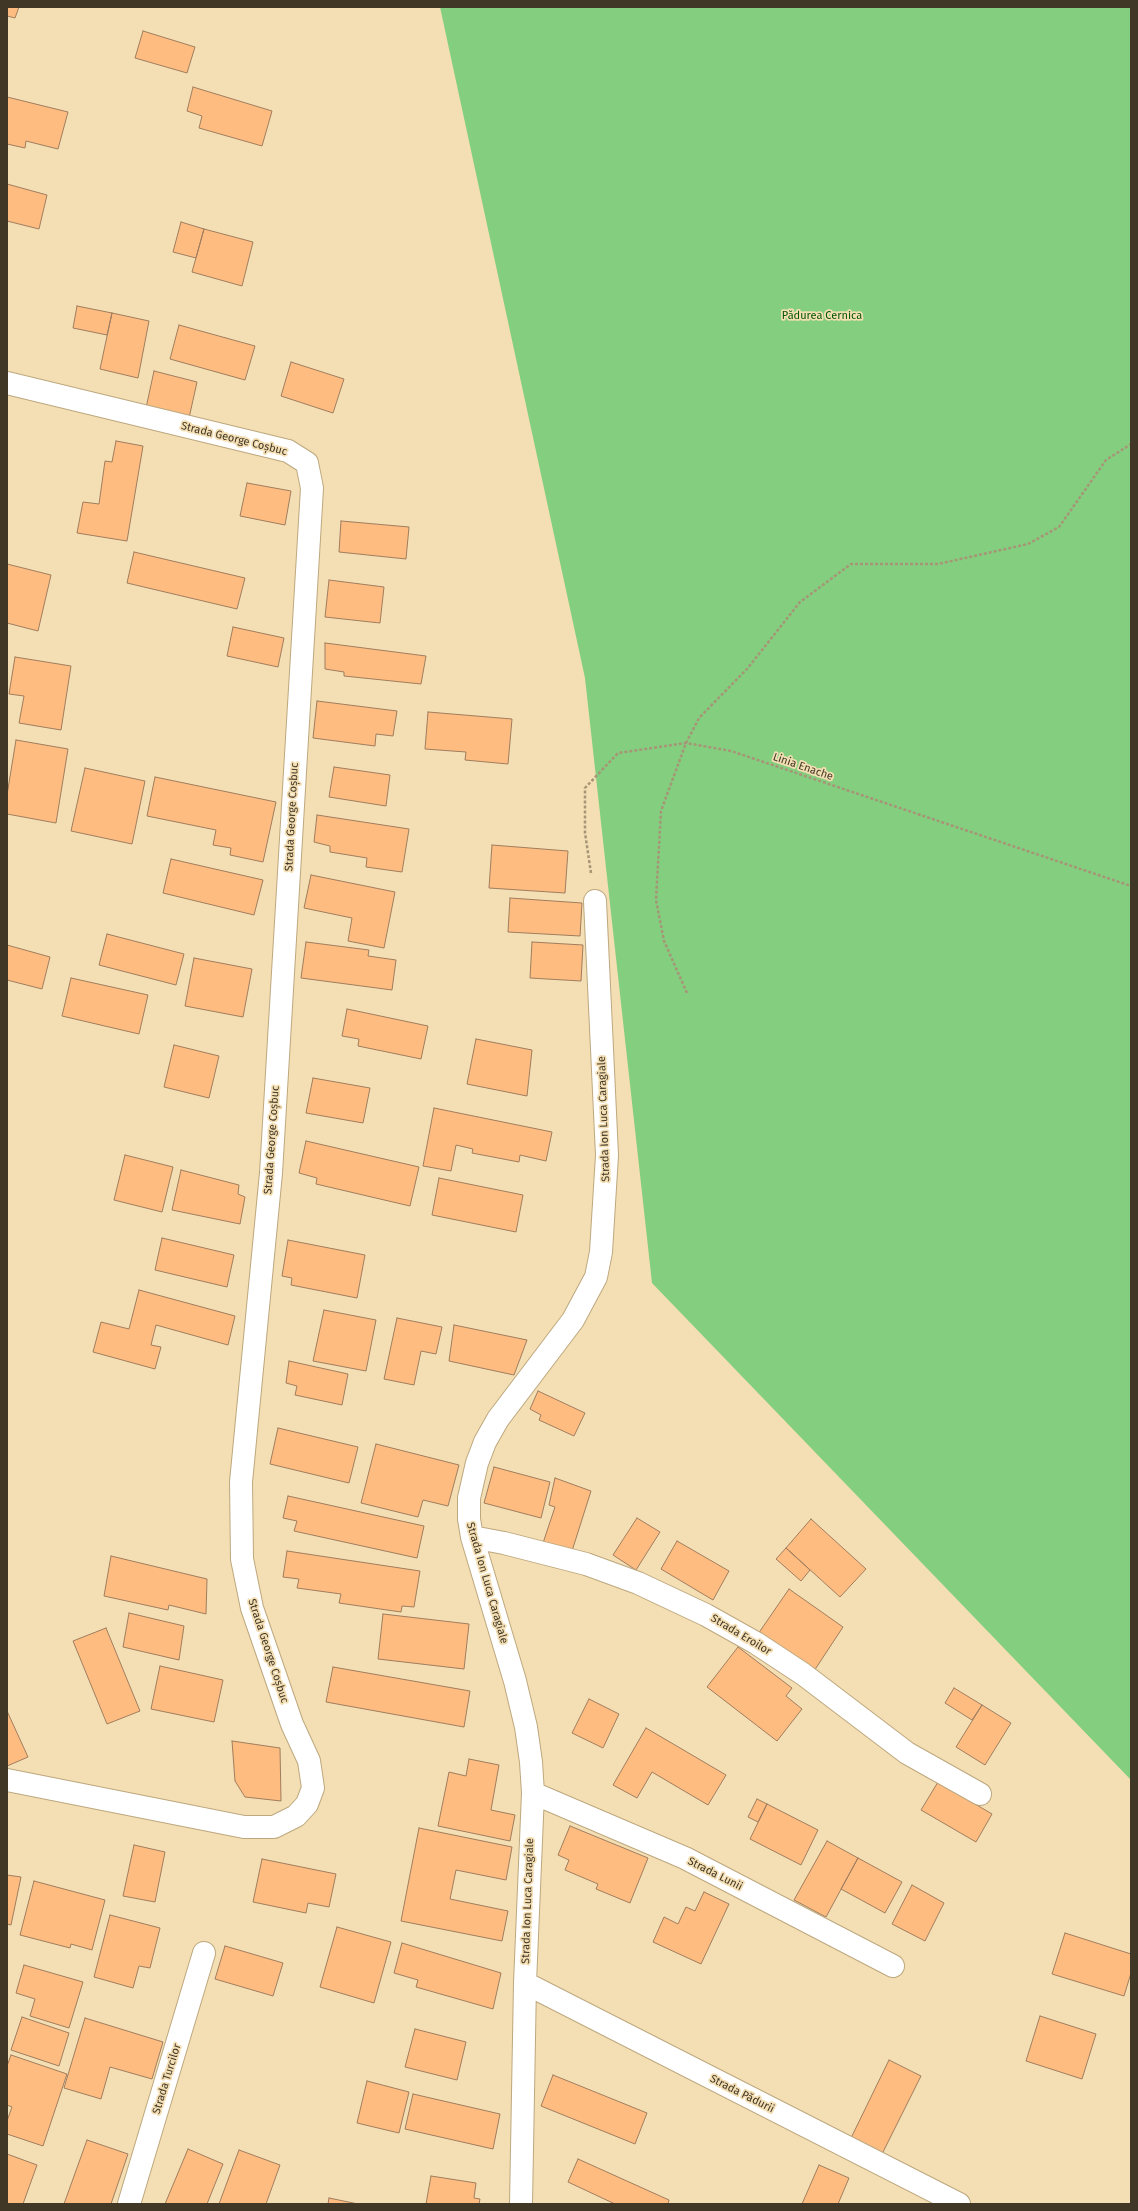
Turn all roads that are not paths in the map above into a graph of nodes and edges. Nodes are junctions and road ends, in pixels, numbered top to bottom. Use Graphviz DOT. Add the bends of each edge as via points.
graph roads {
  1 [pos="7,383"];
  2 [pos="595,901"];
  3 [pos="472,1537"];
  4 [pos="7,1780"];
  5 [pos="533,1793"];
  6 [pos="980,1794"];
  7 [pos="204,1953"];
  8 [pos="893,1966"];
  9 [pos="525,1983"];
  10 [pos="129,2204"];
  11 [pos="521,2204"];
  12 [pos="959,2204"];
  1 -- 4 [label="street, Strada George Coșbuc" via="288,451 307,463 312,488 271,1173 240,1482 242,1559 252,1608 292,1724 308,1761 313,1788 307,1804 296,1816 274,1827 244,1827"];
  2 -- 3 [label="street, Strada Ion Luca Caragiale" via="607,1155 601,1252 596,1277 573,1320 498,1419 486,1442 477,1463 469,1498"];
  3 -- 5 [label="street, Strada Ion Luca Caragiale" via="526,1727"];
  3 -- 6 [label="street, Strada Eroilor" via="586,1564 638,1583 706,1615 756,1643 803,1674 907,1753"];
  5 -- 8 [label="street, Strada Lunii" via="685,1858"];
  5 -- 9 [label="street, Strada Ion Luca Caragiale"];
  7 -- 10 [label="street, Strada Turcilor"];
  9 -- 11 [label="street, Strada Ion Luca Caragiale"];
  9 -- 12 [label="street, Strada Pădurii"];
}
